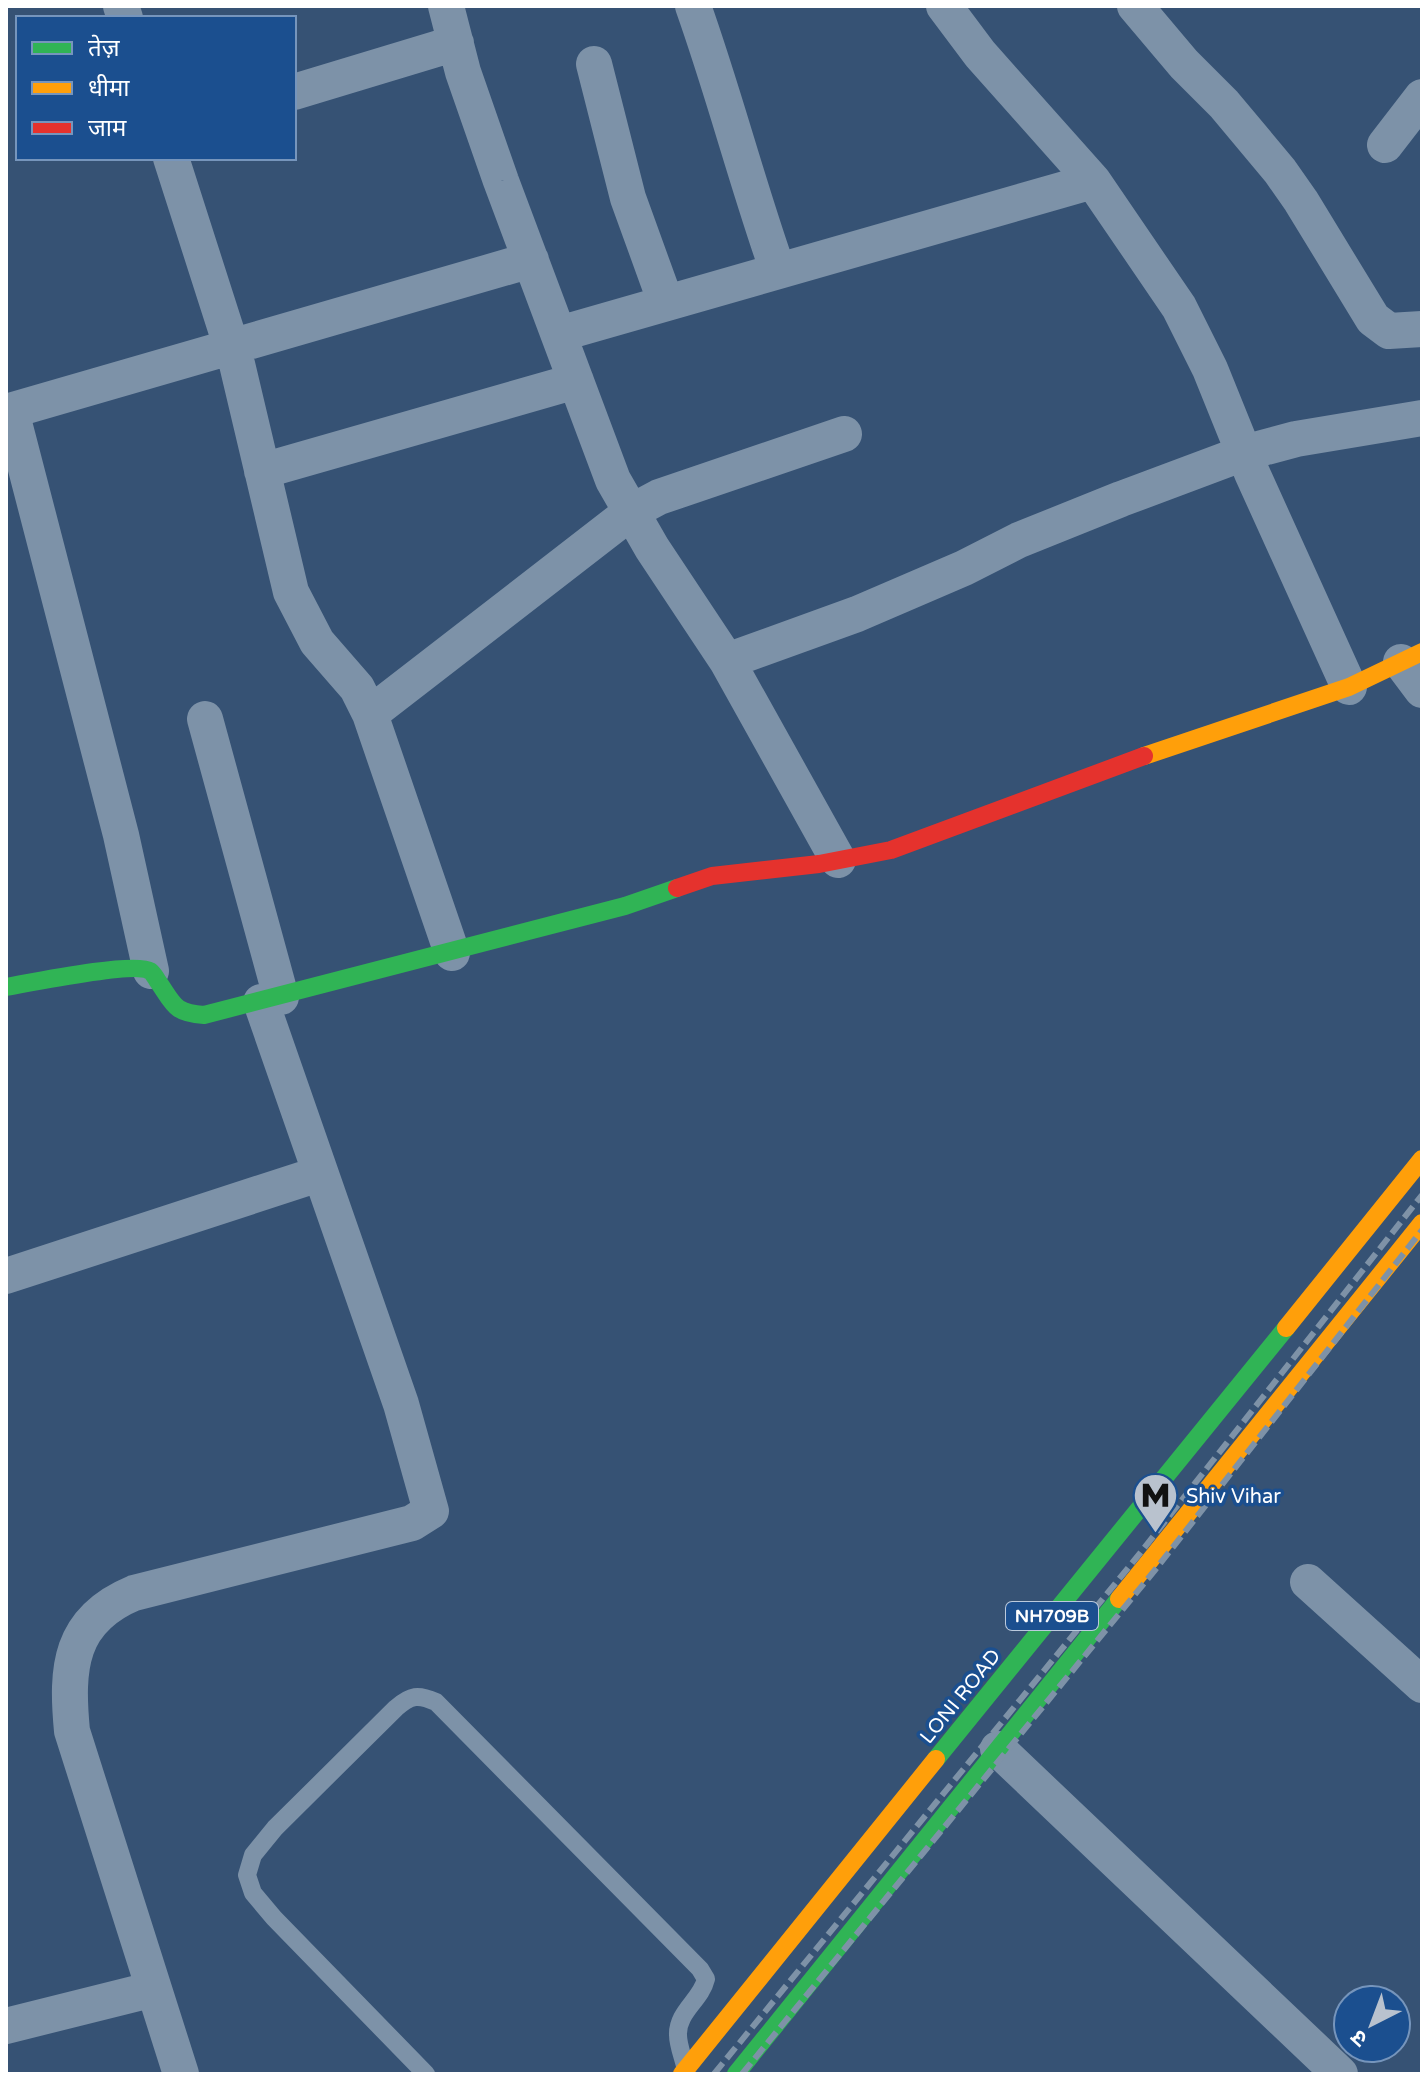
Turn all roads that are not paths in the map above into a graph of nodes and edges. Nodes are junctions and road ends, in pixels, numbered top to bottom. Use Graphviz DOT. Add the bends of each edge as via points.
graph roads {
  1 [pos="446,6"];
  2 [pos="693,6"];
  3 [pos="944,6"];
  4 [pos="1135,6"];
  5 [pos="456,43"];
  6 [pos="594,64"];
  7 [pos="296,91"];
  8 [pos="1422,97"];
  9 [pos="1385,145"];
  10 [pos="172,160"];
  11 [pos="1093,181"];
  12 [pos="531,260"];
  13 [pos="778,271"];
  14 [pos="666,303"];
  15 [pos="1422,329"];
  16 [pos="559,334"];
  17 [pos="232,346"];
  18 [pos="576,381"];
  19 [pos="8,411"];
  20 [pos="1422,418"];
  21 [pos="844,434"];
  22 [pos="1244,453"];
  23 [pos="262,471"];
  24 [pos="631,512"];
  25 [pos="727,661"];
  26 [pos="1415,668"];
  27 [pos="1349,687"];
  28 [pos="370,714"];
  29 [pos="205,719"];
  30 [pos="838,860"];
  31 [pos="452,953"];
  32 [pos="151,971"];
  33 [pos="6,987"];
  34 [pos="271,1000"];
  35 [pos="1422,1159"];
  36 [pos="319,1174"];
  37 [pos="1422,1223"];
  38 [pos="6,1276"];
  39 [pos="1308,1582"];
  40 [pos="1422,1685"];
  41 [pos="998,1749"];
  42 [pos="154,1989"];
  43 [pos="6,2026"];
  44 [pos="684,2072"];
  45 [pos="181,2074"];
  46 [pos="426,2074"];
  47 [pos="736,2074"];
  48 [pos="1340,2074"];
  1 -- 5 [label="street"];
  2 -- 13 [label="street"];
  3 -- 11 [label="street"];
  4 -- 15 [label="street" via="1280,171 1373,319 1389,331"];
  5 -- 7 [label="street"];
  5 -- 12 [label="street"];
  6 -- 14 [label="street" via="628,198"];
  8 -- 9 [label="street"];
  10 -- 17 [label="street"];
  11 -- 13 [label="street"];
  11 -- 22 [label="street" via="1179,307"];
  12 -- 16 [label="street"];
  12 -- 17 [label="street"];
  13 -- 14 [label="street"];
  14 -- 16 [label="street"];
  16 -- 18 [label="street"];
  17 -- 19 [label="street"];
  17 -- 23 [label="street"];
  18 -- 23 [label="street"];
  18 -- 24 [label="street" via="613,480"];
  19 -- 32 [label="street" via="114,805"];
  20 -- 22 [label="street"];
  21 -- 24 [label="street" via="659,497"];
  22 -- 25 [label="street" via="1019,540 857,614"];
  22 -- 27 [label="street"];
  23 -- 28 [label="street" via="291,592 317,642 357,688"];
  24 -- 25 [label="street"];
  24 -- 28 [label="street"];
  25 -- 30 [label="street"];
  26 -- 27 [label="main road"];
  27 -- 30 [label="main road" via="1092,774 891,850"];
  28 -- 31 [label="street"];
  29 -- 34 [label="street"];
  30 -- 31 [label="main road" via="712,876 625,906"];
  31 -- 34 [label="main road"];
  32 -- 33 [label="main road" via="111,970"];
  32 -- 34 [label="main road" via="184,1014 204,1015"];
  34 -- 36 [label="street"];
  35 -- 44 [label="main road, LONI ROAD / NH709B"];
  36 -- 38 [label="street"];
  36 -- 42 [label="street" via="401,1404 431,1511 412,1523 134,1593 116,1600 81,1634 70,1665 72,1731"];
  37 -- 41 [label="main road, NH709B"];
  39 -- 40 [label="street"];
  41 -- 47 [label="main road, NH709B"];
  41 -- 48 [label="street"];
  42 -- 43 [label="street"];
  42 -- 45 [label="street"];
  44 -- 46 [label="lane" via="679,2024 703,1990 706,1979 700,1969 436,1702 421,1695 396,1708 275,1828 253,1855 247,1875 253,1893 274,1918"];
}
